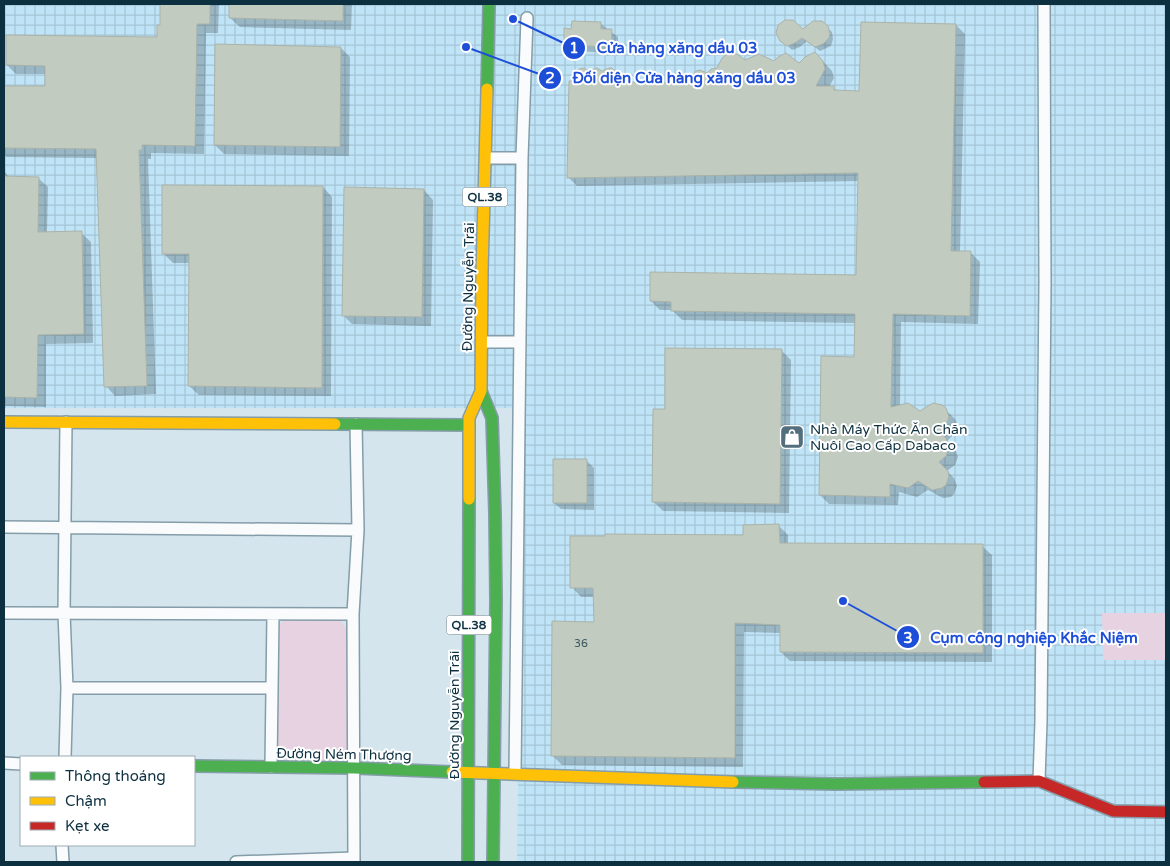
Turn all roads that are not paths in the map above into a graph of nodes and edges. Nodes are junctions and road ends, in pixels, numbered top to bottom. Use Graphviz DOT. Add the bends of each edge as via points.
graph roads {
  1 [pos="489,4"];
  2 [pos="1044,4"];
  3 [pos="527,18"];
  4 [pos="486,158"];
  5 [pos="522,158"];
  6 [pos="482,342"];
  7 [pos="520,342"];
  8 [pos="481,391"];
  9 [pos="4,422"];
  10 [pos="66,422"];
  11 [pos="356,424"];
  12 [pos="469,425"];
  13 [pos="495,513"];
  14 [pos="518,513"];
  15 [pos="4,527"];
  16 [pos="65,527"];
  17 [pos="358,530"];
  18 [pos="4,613"];
  19 [pos="64,613"];
  20 [pos="273,614"];
  21 [pos="353,614"];
  22 [pos="495,664"];
  23 [pos="516,664"];
  24 [pos="67,688"];
  25 [pos="271,688"];
  26 [pos="65,756"];
  27 [pos="4,763"];
  28 [pos="20,764"];
  29 [pos="195,766"];
  30 [pos="271,767"];
  31 [pos="355,768"];
  32 [pos="469,773"];
  33 [pos="494,773"];
  34 [pos="515,773"];
  35 [pos="1039,781"];
  36 [pos="1166,812"];
  37 [pos="62,846"];
  38 [pos="354,860"];
  39 [pos="63,862"];
  40 [pos="236,862"];
  41 [pos="247,862"];
  42 [pos="468,862"];
  43 [pos="493,862"];
  1 -- 4 [label="main road, Đường Nguyễn Trãi / QL.38"];
  2 -- 35 [label="street" via="1045,283"];
  3 -- 5 [label="street"];
  4 -- 5 [label="street"];
  4 -- 6 [label="main road, Đường Nguyễn Trãi / QL.38"];
  5 -- 7 [label="street"];
  6 -- 7 [label="street"];
  6 -- 8 [label="main road, Đường Nguyễn Trãi / QL.38"];
  7 -- 14 [label="street"];
  8 -- 12 [label="main road, Đường Nguyễn Trãi / QL.38"];
  8 -- 13 [label="main road, Đường Nguyễn Trãi / QL.38" via="492,418"];
  9 -- 10 [label="main road"];
  10 -- 11 [label="main road"];
  10 -- 16 [label="street"];
  11 -- 12 [label="main road"];
  11 -- 17 [label="street"];
  12 -- 32 [label="main road, Đường Nguyễn Trãi / QL.38"];
  13 -- 14 [label="street"];
  13 -- 22 [label="main road, Đường Nguyễn Trãi / QL.38"];
  14 -- 23 [label="street"];
  15 -- 16 [label="street"];
  16 -- 17 [label="street"];
  16 -- 19 [label="street"];
  17 -- 21 [label="street"];
  18 -- 19 [label="street"];
  19 -- 20 [label="street"];
  19 -- 24 [label="street"];
  20 -- 21 [label="street"];
  20 -- 25 [label="street"];
  21 -- 31 [label="street"];
  22 -- 23 [label="street"];
  22 -- 33 [label="main road, Đường Nguyễn Trãi / QL.38"];
  23 -- 34 [label="street"];
  24 -- 25 [label="street"];
  24 -- 26 [label="street"];
  25 -- 30 [label="street"];
  27 -- 28 [label="street"];
  29 -- 30 [label="main road, Đường Ném Thượng"];
  30 -- 31 [label="main road, Đường Ném Thượng"];
  31 -- 32 [label="main road, Đường Ném Thượng"];
  31 -- 38 [label="street"];
  32 -- 33 [label="main road, Đường Ném Thượng"];
  32 -- 42 [label="main road, Đường Nguyễn Trãi / QL.38"];
  33 -- 34 [label="main road, Đường Ném Thượng"];
  33 -- 43 [label="main road, Đường Nguyễn Trãi / QL.38"];
  34 -- 35 [label="main road, Đường Ném Thượng" via="690,781"];
  35 -- 36 [label="main road" via="1113,811"];
  37 -- 39 [label="street"];
  38 -- 41 [label="street"];
  40 -- 41 [label="street"];
}
